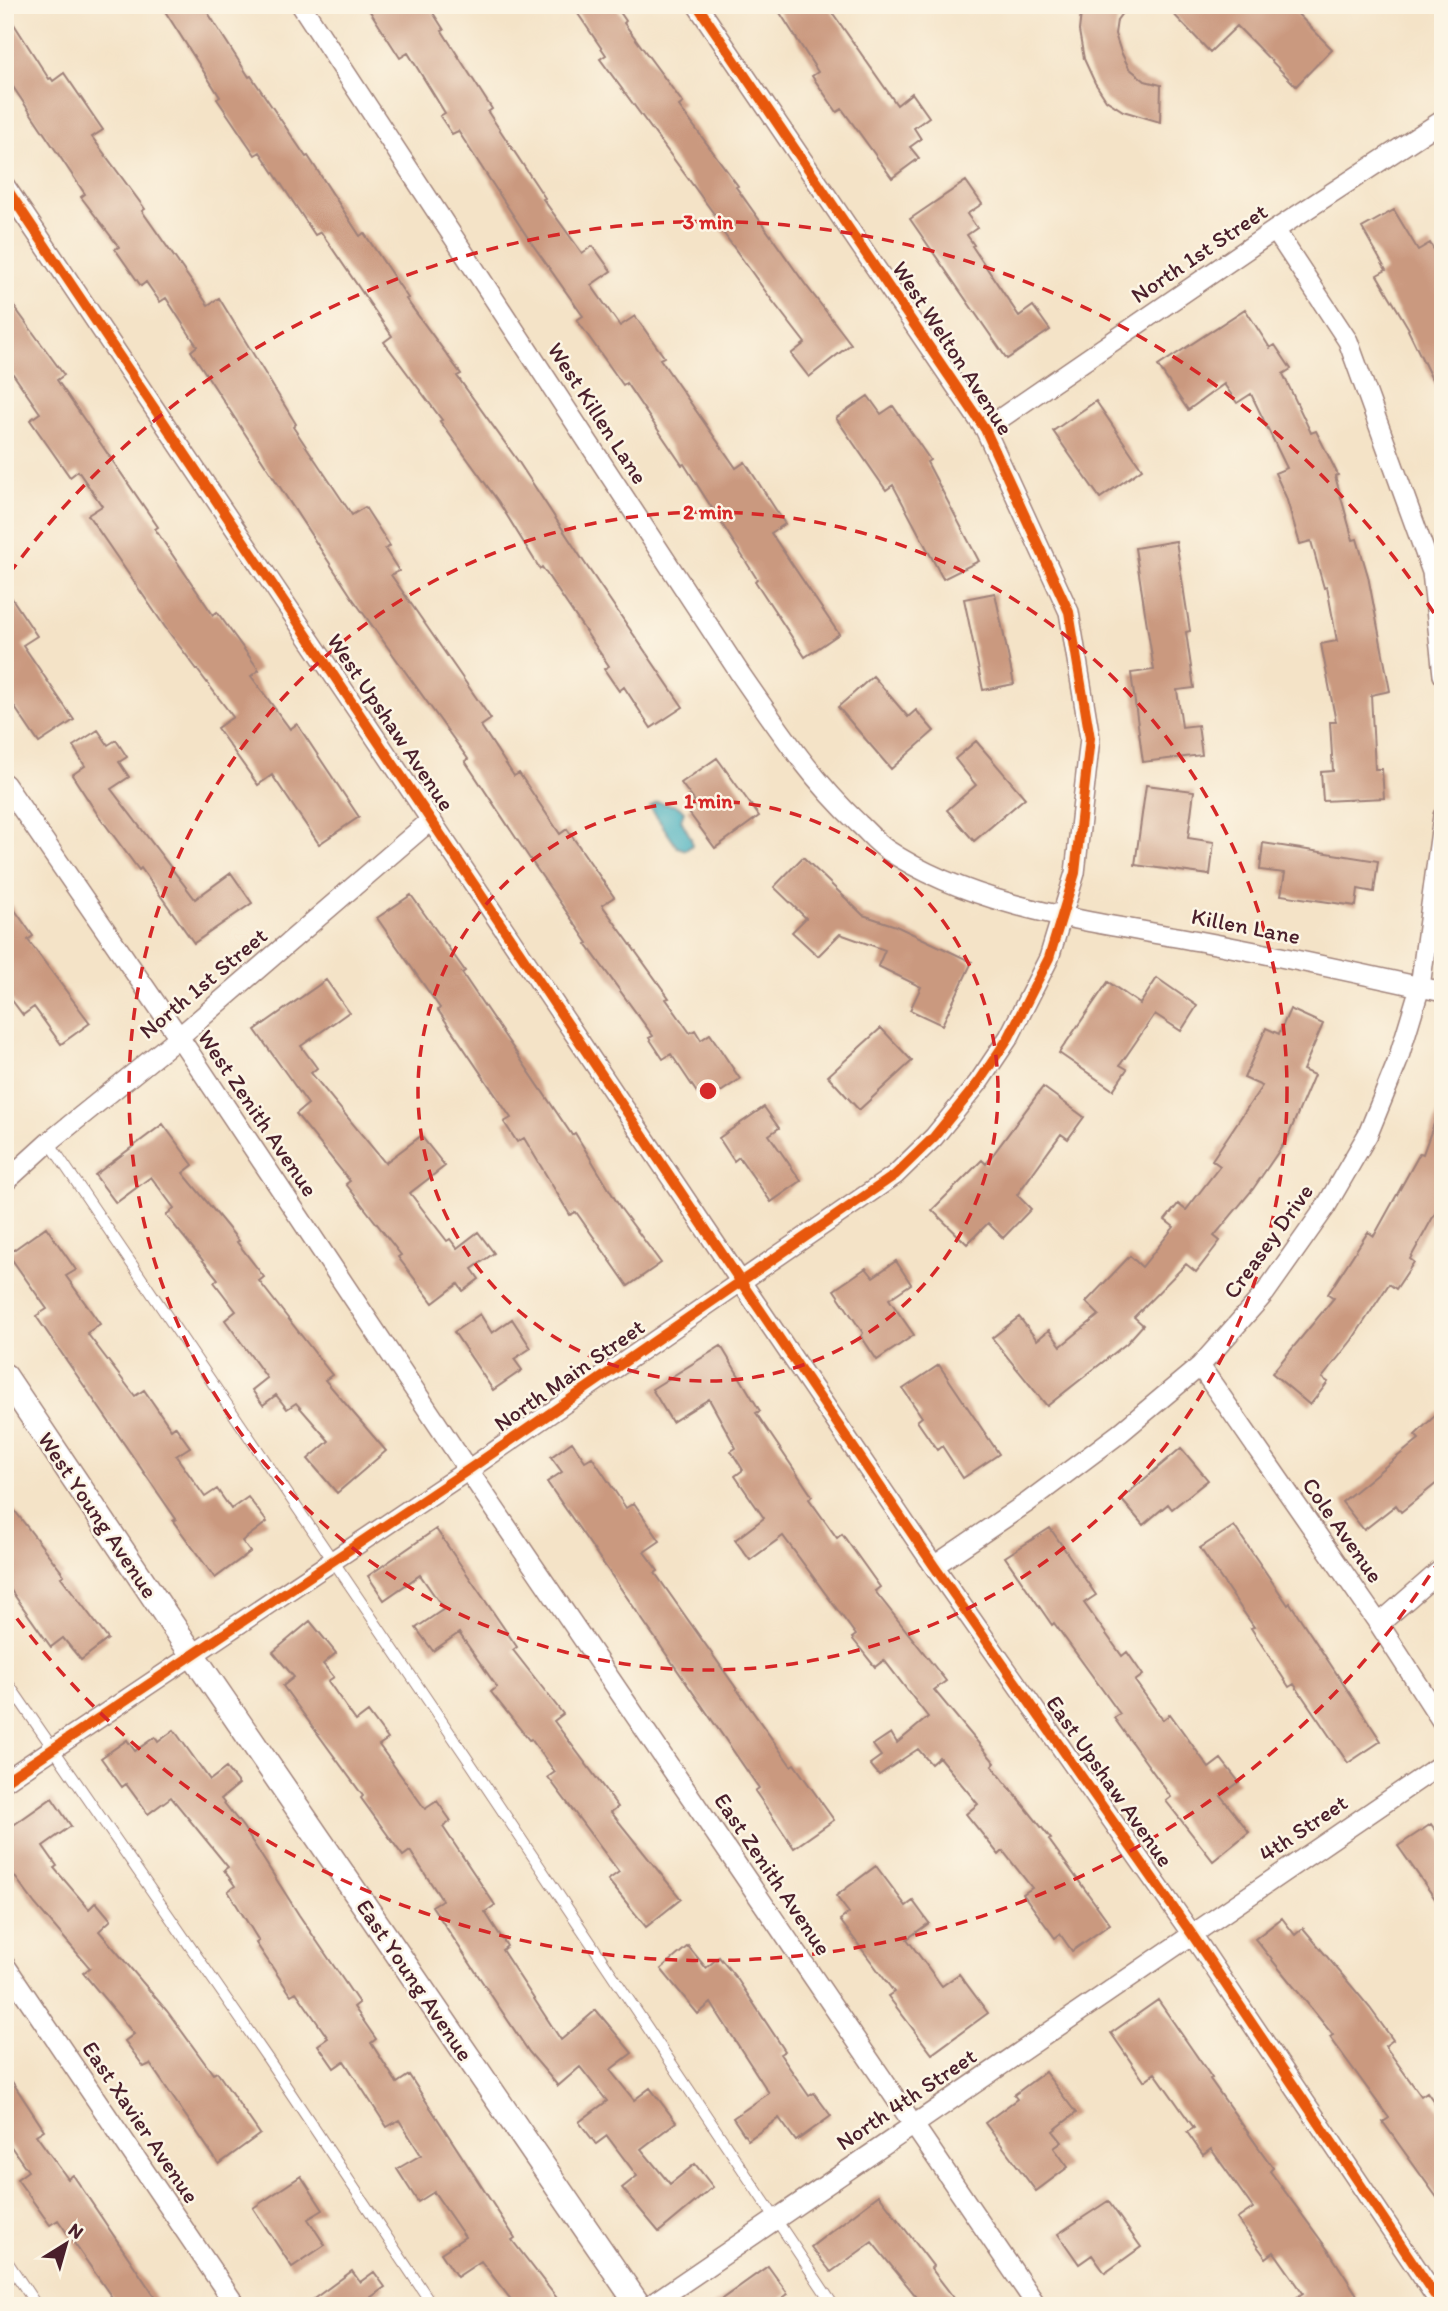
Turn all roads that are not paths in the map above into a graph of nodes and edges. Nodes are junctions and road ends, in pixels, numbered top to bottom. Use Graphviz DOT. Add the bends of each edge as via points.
graph roads {
  1 [pos="301,5"];
  2 [pos="698,5"];
  3 [pos="1443,120"];
  4 [pos="5,186"];
  5 [pos="1275,230"];
  6 [pos="985,429"];
  7 [pos="1443,675"];
  8 [pos="5,784"];
  9 [pos="1443,816"];
  10 [pos="431,820"];
  11 [pos="1062,916"];
  12 [pos="1420,987"];
  13 [pos="1443,992"];
  14 [pos="178,1037"];
  15 [pos="49,1142"];
  16 [pos="5,1182"];
  17 [pos="741,1282"];
  18 [pos="1200,1366"];
  19 [pos="5,1376"];
  20 [pos="468,1470"];
  21 [pos="331,1561"];
  22 [pos="934,1566"];
  23 [pos="1443,1568"];
  24 [pos="1379,1624"];
  25 [pos="192,1654"];
  26 [pos="5,1679"];
  27 [pos="1443,1723"];
  28 [pos="52,1749"];
  29 [pos="1443,1763"];
  30 [pos="5,1781"];
  31 [pos="1191,1933"];
  32 [pos="5,1965"];
  33 [pos="913,2124"];
  34 [pos="775,2219"];
  35 [pos="5,2258"];
  36 [pos="37,2306"];
  37 [pos="236,2306"];
  38 [pos="433,2306"];
  39 [pos="639,2306"];
  40 [pos="649,2306"];
  41 [pos="834,2306"];
  42 [pos="1037,2306"];
  43 [pos="1442,2306"];
  1 -- 11 [label="street, West Killen Lane" via="803,764 885,848 990,898"];
  2 -- 6 [label="street, West Welton Avenue"];
  3 -- 5 [label="street, North 1st Street"];
  4 -- 10 [label="street, West Upshaw Avenue"];
  5 -- 6 [label="street, North 1st Street"];
  5 -- 7 [label="street" via="1348,341 1432,572"];
  6 -- 11 [label="street, West Welton Avenue" via="1069,612 1090,738 1075,873"];
  8 -- 14 [label="street, West Zenith Avenue"];
  9 -- 12 [label="street, Creasey Drive"];
  10 -- 14 [label="street, North 1st Street"];
  10 -- 17 [label="street, West Upshaw Avenue"];
  11 -- 12 [label="street, Killen Lane"];
  11 -- 17 [label="street, North Main Street" via="1049,958 1010,1037 934,1137 895,1175"];
  12 -- 13 [label="street, Killen Lane"];
  12 -- 18 [label="street, Creasey Drive" via="1368,1135 1325,1208 1265,1293"];
  14 -- 15 [label="street, North 1st Street"];
  14 -- 20 [label="street, West Zenith Avenue"];
  15 -- 16 [label="street, North 1st Street"];
  15 -- 21 [label="lane"];
  17 -- 20 [label="street, North Main Street"];
  17 -- 22 [label="street, East Upshaw Avenue"];
  18 -- 22 [label="street, Creasey Drive" via="1038,1495"];
  18 -- 24 [label="street, Cole Avenue"];
  19 -- 25 [label="street, West Young Avenue"];
  20 -- 21 [label="street, North Main Street"];
  20 -- 33 [label="street, East Zenith Avenue"];
  21 -- 25 [label="street, North Main Street"];
  21 -- 34 [label="lane"];
  22 -- 31 [label="street, East Upshaw Avenue"];
  23 -- 24 [label="street"];
  24 -- 27 [label="street, Cole Avenue"];
  25 -- 28 [label="street, North Main Street"];
  25 -- 39 [label="street, East Young Avenue"];
  26 -- 28 [label="lane"];
  28 -- 30 [label="street, North Main Street"];
  28 -- 38 [label="lane"];
  29 -- 31 [label="street, 4th Street"];
  31 -- 33 [label="street, North 4th Street"];
  31 -- 43 [label="street, East Upshaw Avenue"];
  32 -- 37 [label="street, East Xavier Avenue"];
  33 -- 34 [label="street, North 4th Street"];
  33 -- 42 [label="street, East Zenith Avenue"];
  34 -- 40 [label="street, North 4th Street"];
  34 -- 41 [label="lane"];
  35 -- 36 [label="lane"];
}
